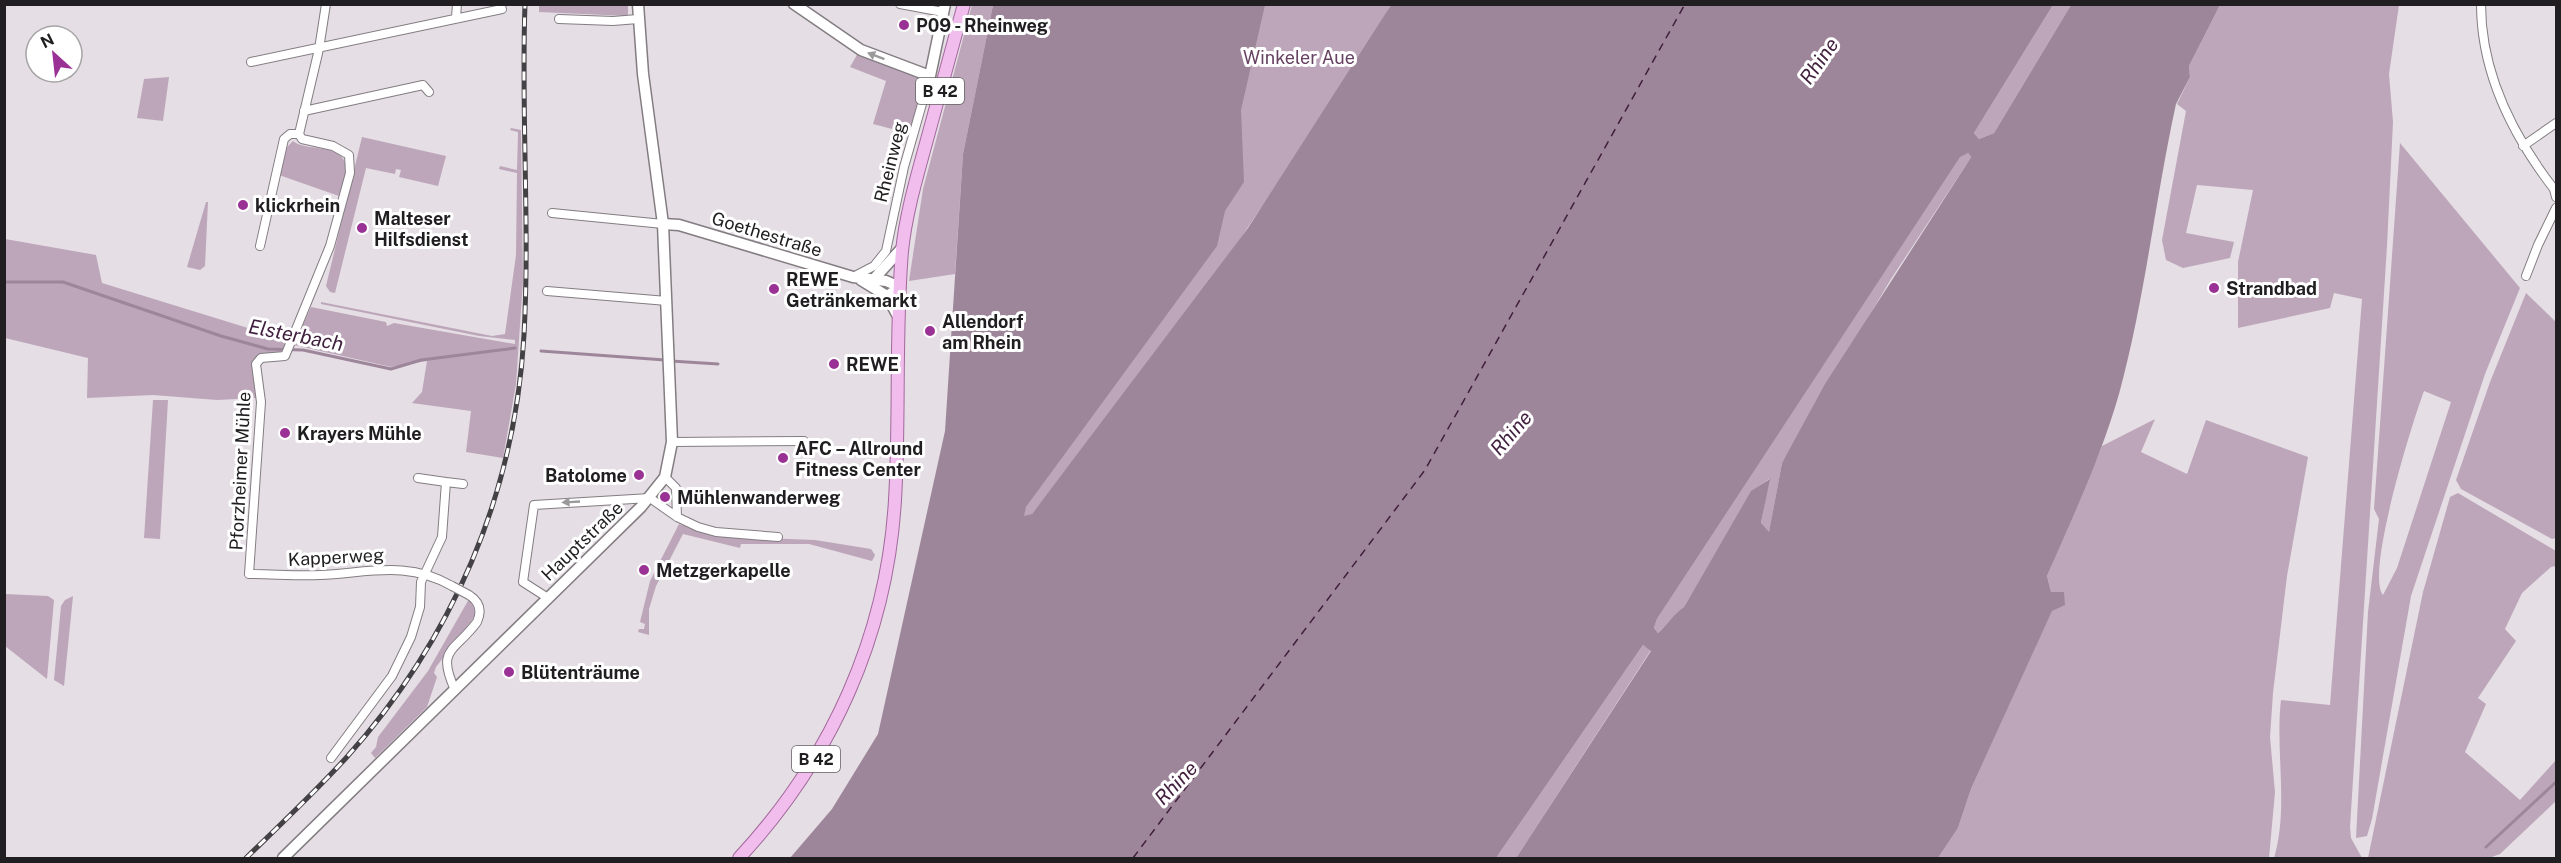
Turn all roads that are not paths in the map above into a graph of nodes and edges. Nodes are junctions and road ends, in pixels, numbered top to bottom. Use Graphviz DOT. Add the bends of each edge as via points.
graph roads {
  1 [pos="326,4"];
  2 [pos="457,4"];
  3 [pos="638,4"];
  4 [pos="794,4"];
  5 [pos="900,4"];
  6 [pos="964,4"];
  7 [pos="2481,4"];
  8 [pos="944,8"];
  9 [pos="502,9"];
  10 [pos="456,17"];
  11 [pos="638,18"];
  12 [pos="559,19"];
  13 [pos="319,49"];
  14 [pos="251,62"];
  15 [pos="930,76"];
  16 [pos="429,92"];
  17 [pos="304,111"];
  18 [pos="2556,123"];
  19 [pos="299,134"];
  20 [pos="2523,146"];
  21 [pos="2556,197"];
  22 [pos="2556,208"];
  23 [pos="552,213"];
  24 [pos="663,224"];
  25 [pos="260,246"];
  26 [pos="903,248"];
  27 [pos="2526,276"];
  28 [pos="857,279"];
  29 [pos="873,280"];
  30 [pos="900,287"];
  31 [pos="547,291"];
  32 [pos="887,296"];
  33 [pos="667,301"];
  34 [pos="898,316"];
  35 [pos="804,441"];
  36 [pos="672,442"];
  37 [pos="665,477"];
  38 [pos="418,478"];
  39 [pos="446,482"];
  40 [pos="463,484"];
  41 [pos="650,498"];
  42 [pos="677,517"];
  43 [pos="778,537"];
  44 [pos="424,572"];
  45 [pos="249,574"];
  46 [pos="548,598"];
  47 [pos="454,690"];
  48 [pos="331,758"];
  49 [pos="283,858"];
  50 [pos="739,858"];
  1 -- 13 [label="street"];
  2 -- 10 [label="street"];
  3 -- 11 [label="main road, Hauptstraße"];
  15 -- 4 [label="main road, one-way" via="861,50"];
  5 -- 8 [label="street"];
  6 -- 26 [label="main road, B 42" via="916,178"];
  7 -- 20 [label="street" via="2487,59"];
  8 -- 15 [label="main road, Rheinweg"];
  9 -- 10 [label="street"];
  10 -- 13 [label="street"];
  11 -- 12 [label="street"];
  11 -- 24 [label="main road, Hauptstraße"];
  13 -- 14 [label="street"];
  13 -- 17 [label="street"];
  15 -- 28 [label="street, Rheinweg" via="904,167 886,251"];
  16 -- 17 [label="street" via="423,85"];
  17 -- 19 [label="street"];
  18 -- 20 [label="street"];
  19 -- 25 [label="street" via="284,139"];
  19 -- 45 [label="street, Pforzheimer Mühle" via="302,139 342,150 351,163 330,246 285,356 261,358 256,363 261,402"];
  20 -- 21 [label="street"];
  22 -- 27 [label="street"];
  23 -- 24 [label="street"];
  24 -- 28 [label="main road, Goethestraße" via="679,225"];
  24 -- 33 [label="main road, Hauptstraße"];
  26 -- 29 [label="main road"];
  26 -- 30 [label="main road, B 42"];
  28 -- 29 [label="main road"];
  28 -- 32 [label="main road"];
  29 -- 30 [label="main road"];
  30 -- 32 [label="main road"];
  30 -- 34 [label="main road, B 42"];
  31 -- 33 [label="street"];
  32 -- 34 [label="main road"];
  33 -- 36 [label="main road, Hauptstraße"];
  34 -- 50 [label="main road, B 42" via="896,499 879,609 853,686 819,753 789,799"];
  35 -- 36 [label="street"];
  36 -- 37 [label="main road, Hauptstraße"];
  37 -- 41 [label="main road, Hauptstraße"];
  37 -- 42 [label="street" via="676,488"];
  38 -- 39 [label="street"];
  39 -- 40 [label="street"];
  39 -- 44 [label="street" via="442,537"];
  41 -- 42 [label="street"];
  41 -- 46 [label="main road, Hauptstraße"];
  41 -- 46 [label="street, one-way" via="534,505 523,582"];
  42 -- 43 [label="street" via="716,532"];
  44 -- 45 [label="street, Kapperweg" via="394,569 319,575"];
  44 -- 47 [label="street, Kapperweg, bridge" via="469,595 478,604 477,622 446,660 445,669"];
  44 -- 48 [label="street" via="418,591 416,625 393,676"];
  46 -- 47 [label="main road, Hauptstraße"];
  47 -- 49 [label="main road, Hauptstraße"];
}
